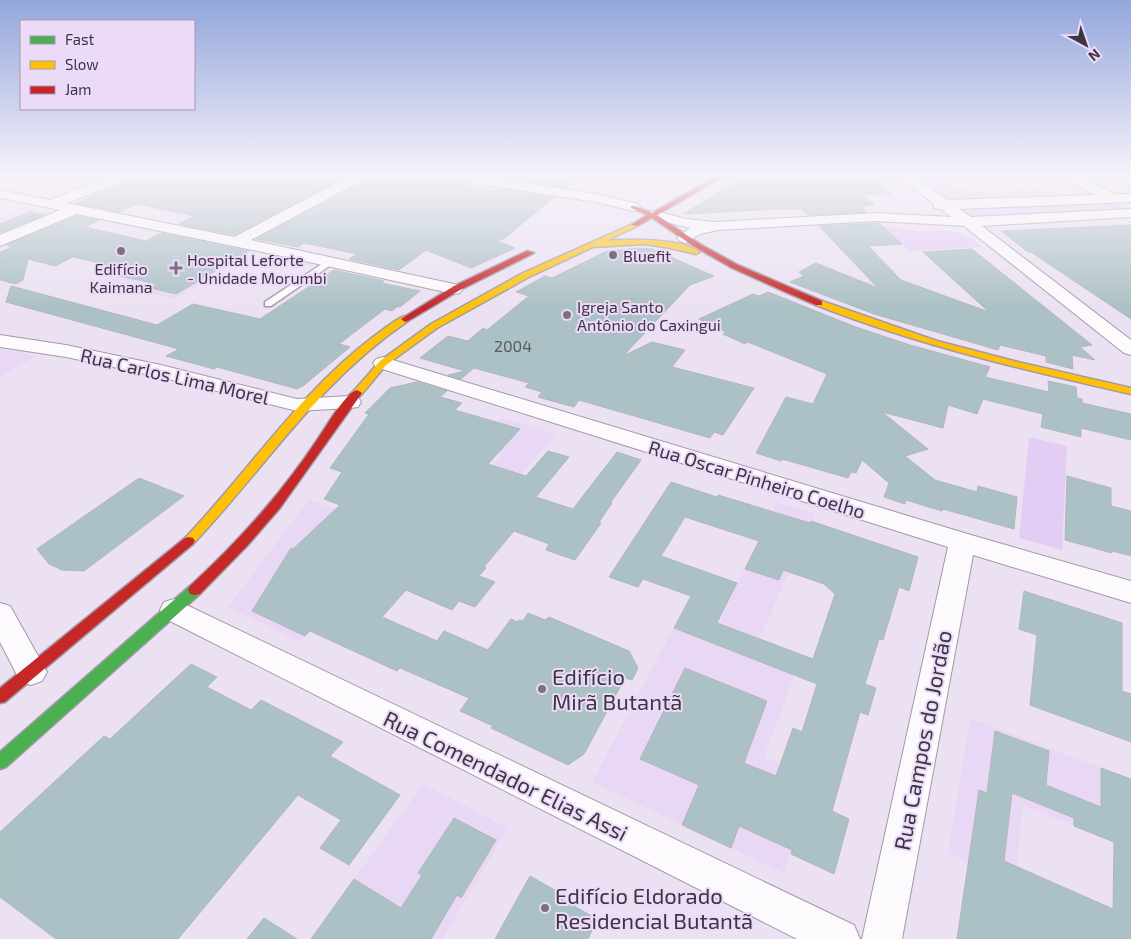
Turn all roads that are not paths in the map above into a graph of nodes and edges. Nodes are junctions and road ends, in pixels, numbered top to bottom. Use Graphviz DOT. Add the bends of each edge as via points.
graph roads {
  1 [pos="50,220"];
  2 [pos="128,220"];
  3 [pos="277,220"];
  4 [pos="644,220"];
  5 [pos="662,220"];
  6 [pos="674,220"];
  7 [pos="827,220"];
  8 [pos="928,220"];
  9 [pos="965,220"];
  10 [pos="1004,220"];
  11 [pos="968,222"];
  12 [pos="718,226"];
  13 [pos="686,238"];
  14 [pos="0,241"];
  15 [pos="236,242"];
  16 [pos="594,245"];
  17 [pos="541,248"];
  18 [pos="719,259"];
  19 [pos="331,262"];
  20 [pos="454,289"];
  21 [pos="268,304"];
  22 [pos="0,341"];
  23 [pos="1131,349"];
  24 [pos="383,363"];
  25 [pos="1131,391"];
  26 [pos="350,402"];
  27 [pos="307,406"];
  28 [pos="962,542"];
  29 [pos="1131,592"];
  30 [pos="174,610"];
  31 [pos="0,614"];
  32 [pos="31,672"];
  33 [pos="0,697"];
  34 [pos="0,762"];
  35 [pos="840,939"];
  36 [pos="882,939"];
  1 -- 14 [label="street"];
  2 -- 15 [label="street"];
  3 -- 15 [label="street"];
  4 -- 16 [label="main road"];
  5 -- 13 [label="main road"];
  6 -- 12 [label="street"];
  7 -- 12 [label="street"];
  8 -- 11 [label="street"];
  9 -- 11 [label="street"];
  10 -- 11 [label="street"];
  11 -- 23 [label="street"];
  12 -- 13 [label="street" via="695,231"];
  13 -- 18 [label="main road"];
  15 -- 19 [label="street"];
  16 -- 18 [label="main road" via="618,240 648,240"];
  16 -- 24 [label="main road" via="486,296 434,326"];
  17 -- 20 [label="main road"];
  18 -- 25 [label="main road" via="785,289 903,333 984,357"];
  19 -- 20 [label="street"];
  19 -- 21 [label="lane"];
  20 -- 27 [label="main road" via="380,336 346,364"];
  22 -- 27 [label="street, Rua Carlos Lima Morel" via="151,369"];
  24 -- 26 [label="main road"];
  24 -- 28 [label="street, Rua Oscar Pinheiro Coelho"];
  26 -- 27 [label="street, Rua Carlos Lima Morel"];
  26 -- 30 [label="main road" via="260,523 229,558"];
  27 -- 32 [label="main road" via="198,532 169,560"];
  28 -- 29 [label="street, Rua Oscar Pinheiro Coelho"];
  28 -- 36 [label="street, Rua Campos do Jordão"];
  30 -- 34 [label="main road"];
  30 -- 35 [label="street, Rua Comendador Elias Assi"];
  31 -- 32 [label="street"];
  32 -- 33 [label="main road"];
}
